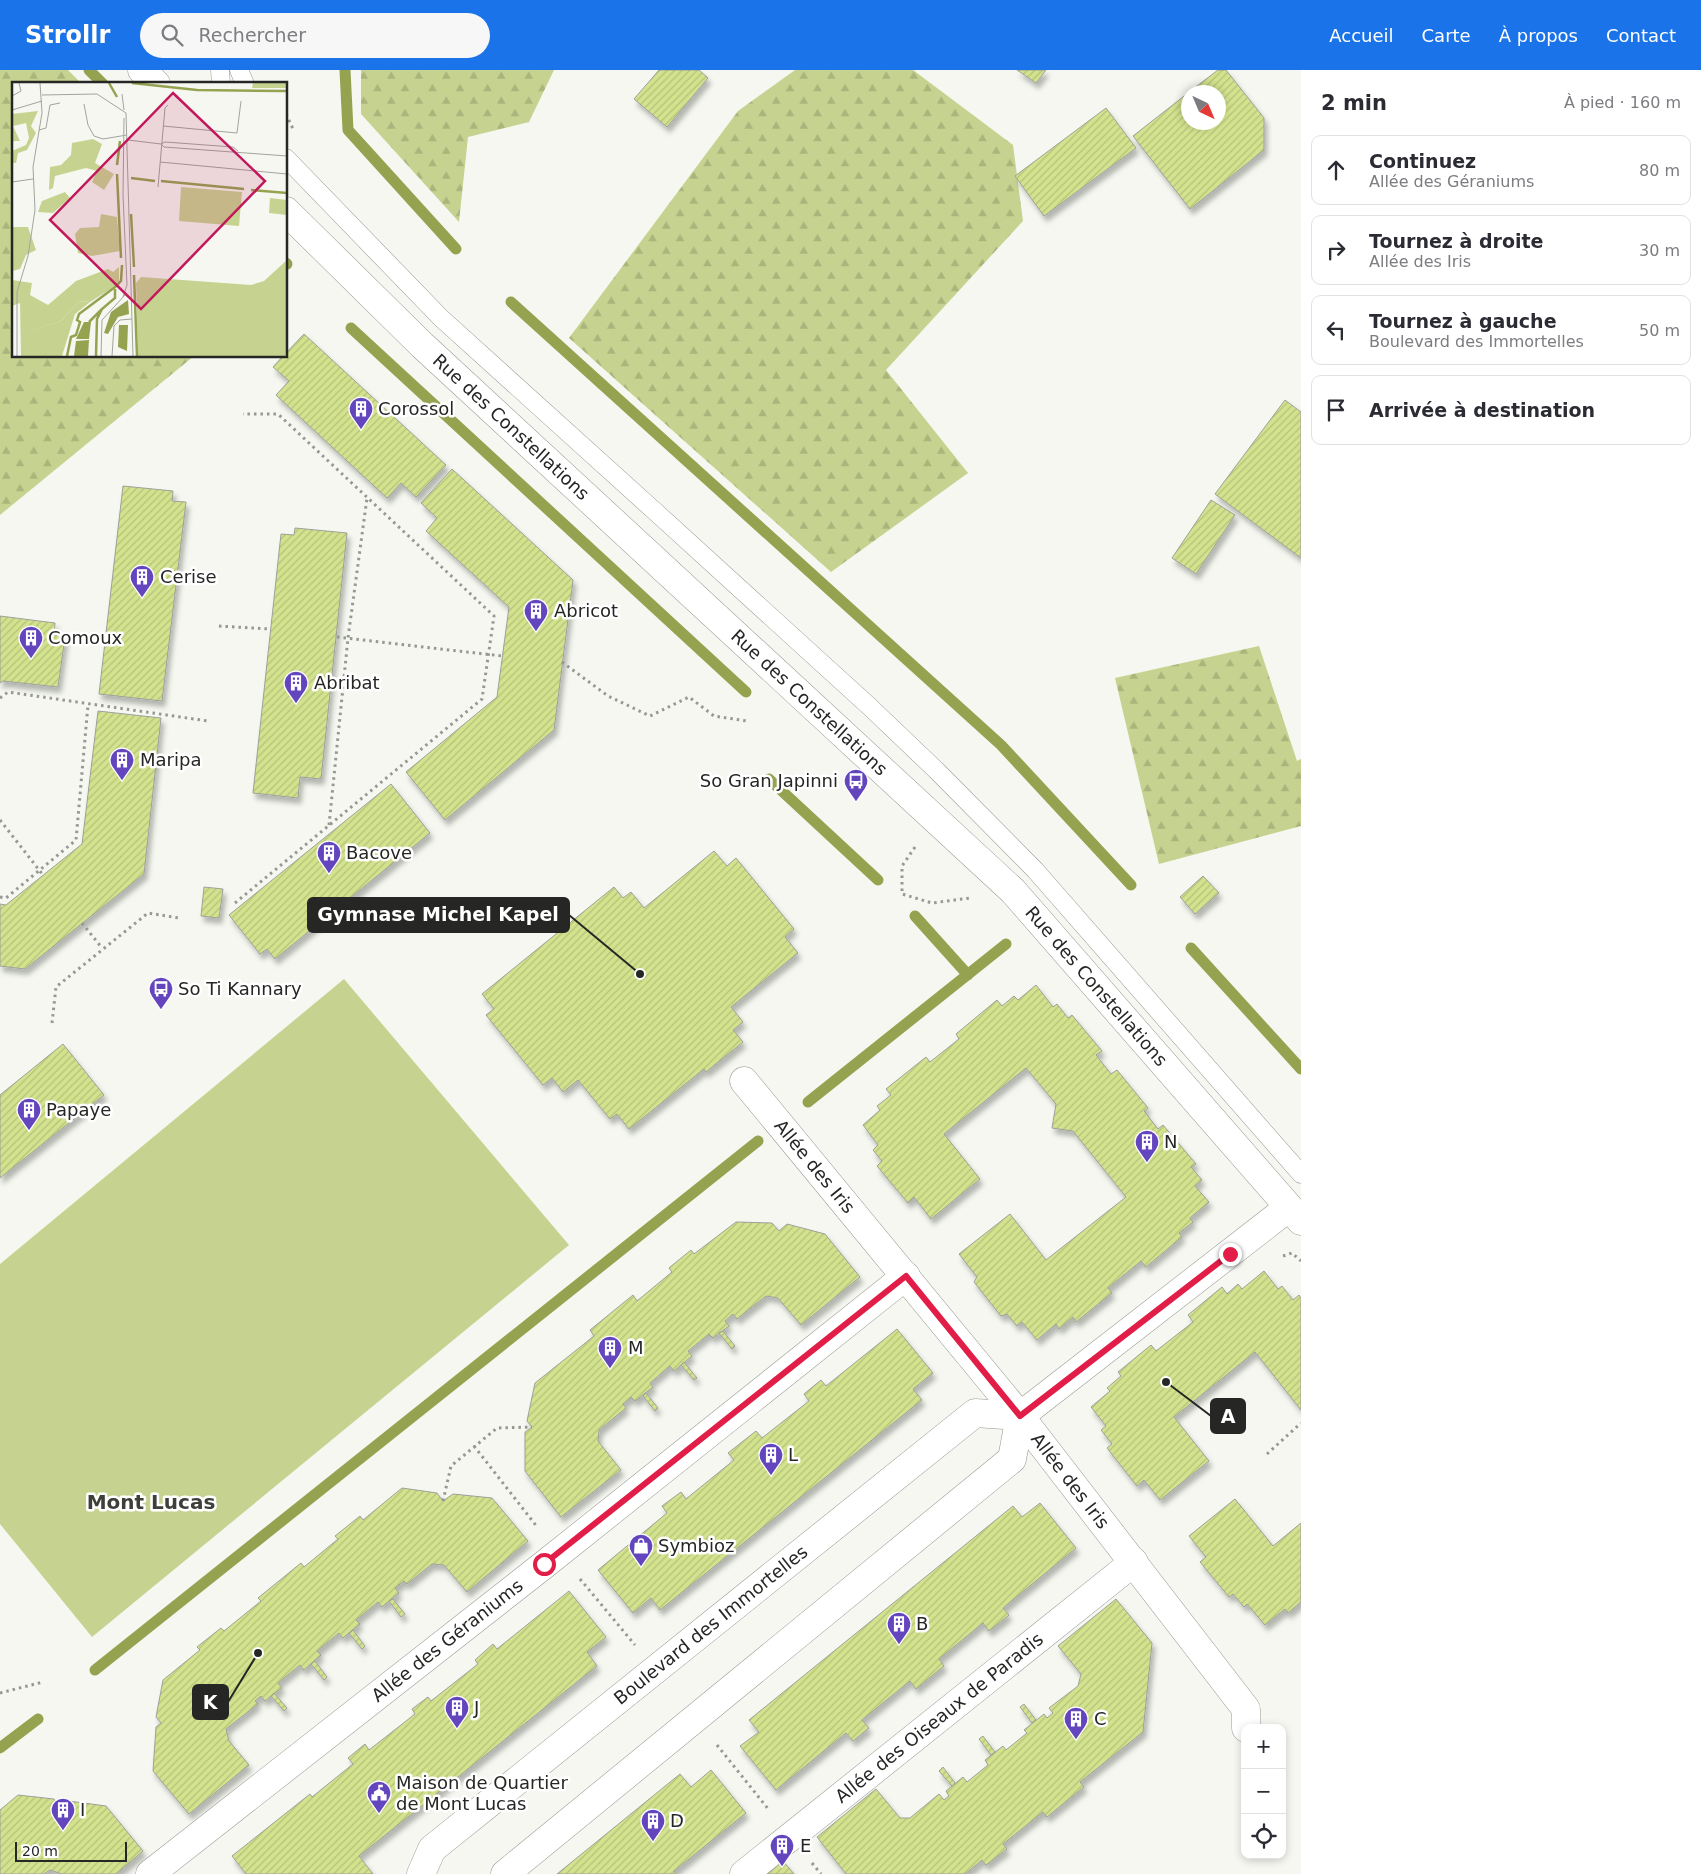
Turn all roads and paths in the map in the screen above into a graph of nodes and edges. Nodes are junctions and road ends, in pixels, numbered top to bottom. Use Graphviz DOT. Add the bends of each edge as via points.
graph roads {
  1 [pos="142,70"];
  2 [pos="239,70"];
  3 [pos="154,82"];
  4 [pos="244,82"];
  5 [pos="288,160"];
  6 [pos="288,214"];
  7 [pos="243,414"];
  8 [pos="367,498"];
  9 [pos="219,626"];
  10 [pos="270,629"];
  11 [pos="337,637"];
  12 [pos="348,638"];
  13 [pos="489,654"];
  14 [pos="502,656"];
  15 [pos="562,662"];
  16 [pos="0,698"];
  17 [pos="88,705"];
  18 [pos="208,721"];
  19 [pos="747,721"];
  20 [pos="0,820"];
  21 [pos="329,826"];
  22 [pos="902,866"];
  23 [pos="39,870"];
  24 [pos="43,875"];
  25 [pos="978,896"];
  26 [pos="0,897"];
  27 [pos="235,903"];
  28 [pos="179,918"];
  29 [pos="82,923"];
  30 [pos="102,948"];
  31 [pos="52,1023"];
  32 [pos="744,1081"];
  33 [pos="1301,1174"];
  34 [pos="1295,1215"];
  35 [pos="906,1276"];
  36 [pos="1020,1416"];
  37 [pos="1301,1423"];
  38 [pos="532,1427"];
  39 [pos="474,1446"];
  40 [pos="1266,1454"];
  41 [pos="444,1501"];
  42 [pos="542,1533"];
  43 [pos="1134,1562"];
  44 [pos="575,1574"];
  45 [pos="639,1649"];
  46 [pos="43,1682"];
  47 [pos="0,1693"];
  48 [pos="1246,1724"];
  49 [pos="715,1742"];
  50 [pos="773,1815"];
  51 [pos="150,1874"];
  52 [pos="421,1874"];
  53 [pos="505,1874"];
  54 [pos="744,1874"];
  1 -- 3 [label="street"];
  2 -- 4 [label="lane"];
  5 -- 33 [label="lane" via="441,318 950,784 1035,870"];
  6 -- 34 [label="street, Rue des Constellations" via="422,345 1013,891"];
  7 -- 8 [label="path" via="278,414"];
  8 -- 12 [label="path"];
  8 -- 13 [label="path" via="494,616"];
  9 -- 10 [label="path"];
  11 -- 12 [label="path"];
  12 -- 13 [label="path"];
  12 -- 21 [label="path"];
  13 -- 14 [label="path"];
  13 -- 21 [label="path" via="482,700"];
  15 -- 19 [label="path" via="608,696 650,716 689,697 714,716"];
  16 -- 17 [label="path" via="8,692"];
  17 -- 18 [label="path"];
  17 -- 23 [label="path" via="76,840"];
  20 -- 23 [label="path"];
  21 -- 27 [label="path"];
  22 -- 25 [label="path" via="902,894 932,903"];
  23 -- 24 [label="path"];
  23 -- 26 [label="path" via="6,898"];
  28 -- 30 [label="path" via="148,913"];
  29 -- 30 [label="path"];
  30 -- 31 [label="path" via="56,987"];
  32 -- 35 [label="street, Allée des Iris"];
  34 -- 36 [label="street"];
  35 -- 36 [label="street, Allée des Iris"];
  35 -- 51 [label="street, Allée des Géraniums"];
  36 -- 43 [label="street, Allée des Iris"];
  36 -- 52 [label="street, Boulevard des Immortelles" via="975,1413 432,1849"];
  36 -- 53 [label="street" via="1012,1459"];
  37 -- 40 [label="path"];
  38 -- 39 [label="path" via="497,1428"];
  39 -- 41 [label="path" via="451,1466"];
  39 -- 42 [label="path"];
  43 -- 48 [label="street, Allée des Iris" via="1246,1709"];
  43 -- 54 [label="street, Allée des Oiseaux de Paradis"];
  44 -- 45 [label="path"];
  46 -- 47 [label="path"];
  49 -- 50 [label="path"];
}
